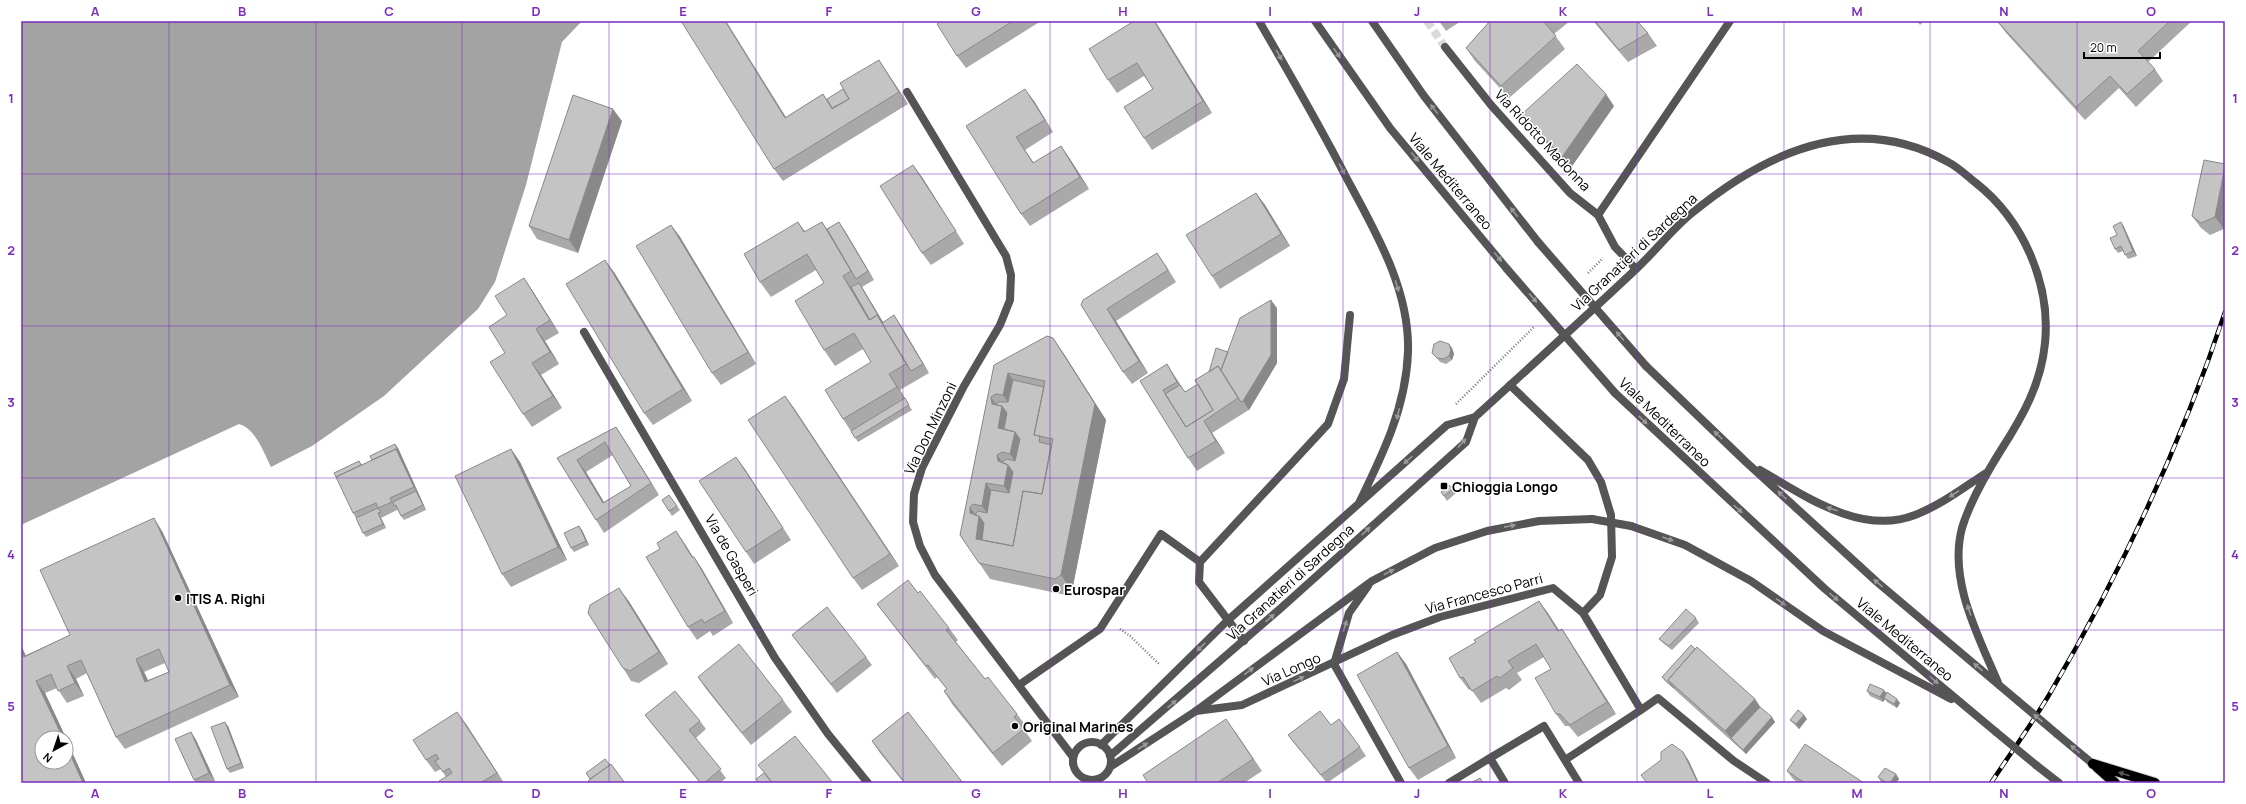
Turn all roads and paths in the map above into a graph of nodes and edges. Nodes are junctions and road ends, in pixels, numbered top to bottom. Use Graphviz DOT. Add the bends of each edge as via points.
graph roads {
  1 [pos="1260,21"];
  2 [pos="1315,21"];
  3 [pos="1372,21"];
  4 [pos="1730,21"];
  5 [pos="1445,47"];
  6 [pos="907,92"];
  7 [pos="1598,215"];
  8 [pos="1636,269"];
  9 [pos="1350,315"];
  10 [pos="584,332"];
  11 [pos="1510,385"];
  12 [pos="1475,417"];
  13 [pos="1746,462"];
  14 [pos="1987,472"];
  15 [pos="1356,509"];
  16 [pos="1200,562"];
  17 [pos="1372,581"];
  18 [pos="1583,613"];
  19 [pos="1106,620"];
  20 [pos="1227,621"];
  21 [pos="1244,641"];
  22 [pos="1334,664"];
  23 [pos="1171,676"];
  24 [pos="1019,685"];
  25 [pos="1999,685"];
  26 [pos="1965,706"];
  27 [pos="1641,710"];
  28 [pos="1196,711"];
  29 [pos="1101,745"];
  30 [pos="1110,756"];
  31 [pos="1490,758"];
  32 [pos="1565,760"];
  33 [pos="1073,763"];
  34 [pos="2093,764"];
  35 [pos="1110,767"];
  36 [pos="1078,780"];
  37 [pos="868,783"];
  38 [pos="1400,783"];
  39 [pos="1449,783"];
  40 [pos="1505,783"];
  41 [pos="1579,783"];
  42 [pos="1767,783"];
  43 [pos="2059,783"];
  44 [pos="2115,783"];
  45 [pos="2155,783"];
  1 -- 15 [label="street, one-way" via="1366,213 1390,264 1406,316 1408,352 1403,394 1395,426"];
  2 -- 26 [label="street, Viale Mediterraneo, one-way, bridge" via="1390,128 1507,269 1615,393 1826,589"];
  13 -- 3 [label="street, Viale Mediterraneo, one-way, bridge" via="1646,366 1538,242 1424,96"];
  4 -- 7 [label="street"];
  5 -- 7 [label="street, Via Ridotto Madonna" via="1491,105 1570,193"];
  6 -- 24 [label="street, Via Don Minzoni" via="1006,256 1011,275 1010,300 1000,325 964,386 922,468 914,494 913,522 920,546 935,575"];
  7 -- 8 [label="street, Via Ridotto Madonna" via="1615,246"];
  8 -- 11 [label="street, Via Granatieri di Sardegna"];
  8 -- 14 [label="street, Via Granatieri di Sardegna" via="1690,214 1745,174 1774,158 1813,144 1849,138 1885,140 1916,147 1950,163 1984,189 2008,215 2030,253 2041,283 2044,304 2045,342 2040,377 2024,414"];
  9 -- 16 [label="street" via="1344,379 1328,424"];
  10 -- 37 [label="street, Via de Gasperi" via="775,658 828,734"];
  11 -- 12 [label="street, Via Granatieri di Sardegna"];
  11 -- 18 [label="street" via="1588,460 1601,482 1611,515 1612,556 1600,596"];
  12 -- 15 [label="street, Via Granatieri di Sardegna, one-way" via="1447,425"];
  21 -- 12 [label="street, Via Granatieri di Sardegna, one-way" via="1466,442"];
  14 -- 13 [label="street, one-way" via="1938,504 1914,515 1890,521 1865,518 1826,507"];
  25 -- 13 [label="street, Viale Mediterraneo, one-way" via="1877,582"];
  25 -- 14 [label="street, one-way" via="1974,626 1962,587 1959,550 1963,528"];
  15 -- 20 [label="street, Via Granatieri di Sardegna"];
  16 -- 19 [label="street" via="1161,534"];
  16 -- 20 [label="street" via="1199,582"];
  22 -- 17 [label="street, one-way" via="1349,613"];
  17 -- 26 [label="street, one-way, bridge" via="1435,548 1487,531 1539,521 1592,519 1631,526 1685,545 1751,581 1823,631"];
  28 -- 17 [label="street, one-way"];
  18 -- 22 [label="street, Via Francesco Parri" via="1553,588 1440,617 1392,635"];
  18 -- 27 [label="street"];
  19 -- 23 [label="path" via="1130,636"];
  19 -- 24 [label="street" via="1100,629"];
  20 -- 21 [label="street"];
  20 -- 23 [label="street, Via Granatieri di Sardegna, one-way"];
  30 -- 21 [label="street, Via Granatieri di Sardegna, one-way"];
  28 -- 22 [label="street, Via Longo, one-way" via="1242,705"];
  22 -- 38 [label="street, Via Longo"];
  23 -- 29 [label="street, Via Granatieri di Sardegna"];
  24 -- 33 [label="street, Via Don Minzoni" via="1073,757"];
  34 -- 25 [label="street, Viale Mediterraneo, one-way, bridge"];
  26 -- 43 [label="street, Viale Mediterraneo, bridge"];
  27 -- 32 [label="street"];
  27 -- 42 [label="street" via="1658,698 1734,761"];
  35 -- 28 [label="street, one-way"];
  29 -- 30 [label="street"];
  29 -- 33 [label="street" via="1094,742 1078,748"];
  30 -- 35 [label="street"];
  31 -- 32 [label="street" via="1544,726"];
  31 -- 39 [label="street"];
  31 -- 40 [label="street"];
  32 -- 41 [label="street"];
  33 -- 36 [label="street"];
  34 -- 44 [label="main road"];
  45 -- 34 [label="main road, one-way"];
  35 -- 36 [label="street" via="1106,775 1098,780"];
}
